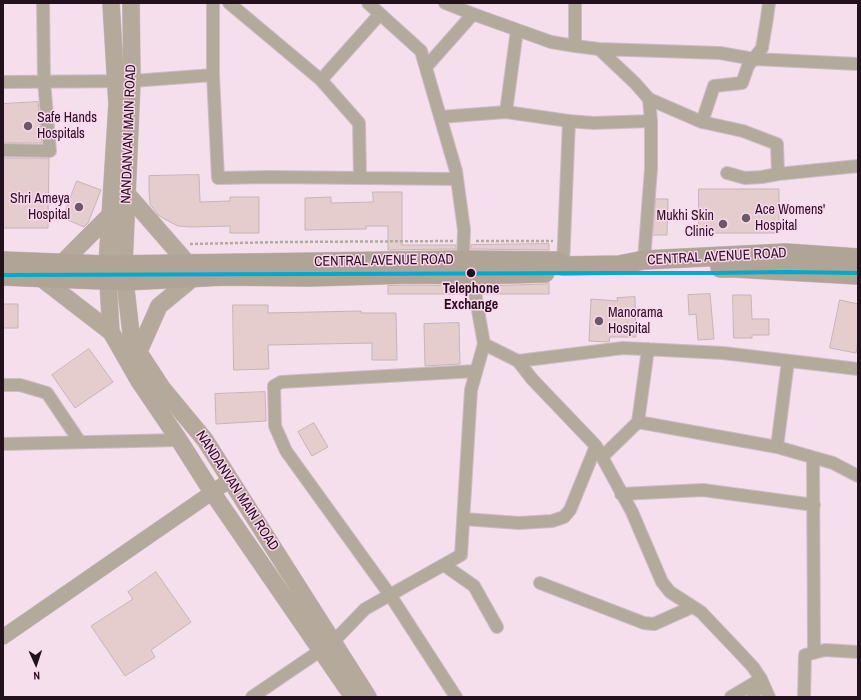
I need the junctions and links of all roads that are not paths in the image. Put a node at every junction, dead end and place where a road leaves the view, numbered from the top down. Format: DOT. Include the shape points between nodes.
graph roads {
  1 [pos="43,3"];
  2 [pos="112,3"];
  3 [pos="131,3"];
  4 [pos="212,3"];
  5 [pos="229,3"];
  6 [pos="368,3"];
  7 [pos="445,3"];
  8 [pos="575,3"];
  9 [pos="768,3"];
  10 [pos="380,14"];
  11 [pos="473,14"];
  12 [pos="517,30"];
  13 [pos="575,46"];
  14 [pos="599,49"];
  15 [pos="754,59"];
  16 [pos="858,64"];
  17 [pos="426,67"];
  18 [pos="214,75"];
  19 [pos="321,80"];
  20 [pos="44,81"];
  21 [pos="115,81"];
  22 [pos="132,81"];
  23 [pos="3,82"];
  24 [pos="649,99"];
  25 [pos="506,112"];
  26 [pos="440,117"];
  27 [pos="569,121"];
  28 [pos="651,121"];
  29 [pos="702,122"];
  30 [pos="3,150"];
  31 [pos="858,166"];
  32 [pos="727,173"];
  33 [pos="778,174"];
  34 [pos="360,178"];
  35 [pos="457,179"];
  36 [pos="128,195"];
  37 [pos="110,215"];
  38 [pos="858,258"];
  39 [pos="644,260"];
  40 [pos="3,261"];
  41 [pos="62,263"];
  42 [pos="561,264"];
  43 [pos="468,268"];
  44 [pos="191,271"];
  45 [pos="116,273"];
  46 [pos="858,275"];
  47 [pos="3,276"];
  48 [pos="41,278"];
  49 [pos="111,332"];
  50 [pos="484,344"];
  51 [pos="648,349"];
  52 [pos="139,352"];
  53 [pos="518,361"];
  54 [pos="788,361"];
  55 [pos="858,369"];
  56 [pos="476,371"];
  57 [pos="3,385"];
  58 [pos="638,422"];
  59 [pos="179,440"];
  60 [pos="80,442"];
  61 [pos="3,444"];
  62 [pos="596,446"];
  63 [pos="777,447"];
  64 [pos="602,457"];
  65 [pos="813,458"];
  66 [pos="858,476"];
  67 [pos="230,480"];
  68 [pos="212,492"];
  69 [pos="621,494"];
  70 [pos="814,505"];
  71 [pos="464,518"];
  72 [pos="444,564"];
  73 [pos="540,582"];
  74 [pos="390,595"];
  75 [pos="692,606"];
  76 [pos="497,627"];
  77 [pos="3,637"];
  78 [pos="327,646"];
  79 [pos="814,652"];
  80 [pos="858,652"];
  81 [pos="761,679"];
  82 [pos="270,692"];
  83 [pos="252,697"];
  84 [pos="353,697"];
  85 [pos="368,697"];
  86 [pos="456,697"];
  87 [pos="731,697"];
  88 [pos="753,697"];
  89 [pos="769,697"];
  90 [pos="804,697"];
  1 -- 20 [label="street"];
  2 -- 21 [label="main road"];
  3 -- 22 [label="main road, NANDANVAN MAIN ROAD"];
  4 -- 18 [label="street"];
  5 -- 19 [label="street"];
  6 -- 10 [label="street"];
  7 -- 11 [label="street"];
  8 -- 13 [label="street"];
  9 -- 15 [label="street" via="762,48"];
  10 -- 17 [label="street" via="421,51"];
  10 -- 19 [label="street"];
  11 -- 12 [label="street"];
  11 -- 17 [label="street"];
  12 -- 13 [label="street" via="551,42"];
  12 -- 25 [label="street"];
  13 -- 14 [label="street"];
  14 -- 15 [label="street" via="720,53"];
  14 -- 24 [label="street"];
  15 -- 16 [label="street"];
  15 -- 29 [label="street" via="748,66 742,83 714,86"];
  17 -- 26 [label="street"];
  18 -- 22 [label="street"];
  18 -- 34 [label="street" via="218,178"];
  19 -- 34 [label="street" via="358,123"];
  20 -- 21 [label="street"];
  20 -- 23 [label="street"];
  20 -- 30 [label="street" via="50,151"];
  21 -- 22 [label="street"];
  21 -- 37 [label="main road" via="117,104"];
  22 -- 36 [label="main road, NANDANVAN MAIN ROAD"];
  24 -- 28 [label="street"];
  24 -- 29 [label="street"];
  25 -- 26 [label="street"];
  25 -- 27 [label="street"];
  26 -- 35 [label="street"];
  27 -- 28 [label="street"];
  27 -- 42 [label="street"];
  28 -- 39 [label="street" via="651,169"];
  29 -- 33 [label="street" via="743,131 777,144"];
  31 -- 33 [label="street"];
  32 -- 33 [label="street" via="745,178"];
  34 -- 35 [label="street"];
  35 -- 43 [label="street"];
  36 -- 44 [label="main road"];
  36 -- 45 [label="main road, NANDANVAN MAIN ROAD"];
  37 -- 41 [label="main road"];
  37 -- 45 [label="main road"];
  38 -- 39 [label="main road, CENTRAL AVENUE ROAD" via="786,253"];
  39 -- 42 [label="main road, CENTRAL AVENUE ROAD" via="619,265"];
  40 -- 41 [label="main road"];
  41 -- 45 [label="main road"];
  42 -- 43 [label="main road, CENTRAL AVENUE ROAD"];
  43 -- 44 [label="main road" via="412,274 308,277 224,276"];
  43 -- 46 [label="main road" via="735,268"];
  43 -- 50 [label="street"];
  44 -- 45 [label="main road"];
  44 -- 52 [label="main road" via="159,306"];
  45 -- 48 [label="main road"];
  45 -- 49 [label="main road"];
  45 -- 52 [label="main road, NANDANVAN MAIN ROAD" via="132,342"];
  47 -- 48 [label="main road"];
  48 -- 49 [label="main road"];
  49 -- 59 [label="main road" via="139,382"];
  50 -- 53 [label="street"];
  50 -- 56 [label="street"];
  51 -- 53 [label="street" via="623,348"];
  51 -- 54 [label="street" via="724,353"];
  51 -- 58 [label="street"];
  52 -- 67 [label="main road, NANDANVAN MAIN ROAD" via="162,388 205,440"];
  53 -- 62 [label="street"];
  54 -- 55 [label="street"];
  54 -- 63 [label="street"];
  56 -- 71 [label="street" via="471,390"];
  56 -- 74 [label="street" via="281,382 274,386 275,426 286,451"];
  57 -- 60 [label="street" via="20,385 46,393"];
  58 -- 63 [label="street"];
  58 -- 64 [label="street"];
  59 -- 60 [label="street"];
  59 -- 68 [label="main road"];
  60 -- 61 [label="street"];
  62 -- 64 [label="street"];
  62 -- 71 [label="street" via="570,510 564,518 519,523"];
  63 -- 65 [label="street"];
  64 -- 69 [label="street"];
  65 -- 66 [label="street" via="833,463"];
  65 -- 70 [label="street"];
  67 -- 68 [label="street"];
  67 -- 78 [label="main road, NANDANVAN MAIN ROAD"];
  68 -- 77 [label="street"];
  68 -- 78 [label="main road" via="278,587"];
  69 -- 70 [label="street" via="703,490"];
  69 -- 75 [label="street" via="632,512 662,582 670,592"];
  70 -- 79 [label="street"];
  71 -- 72 [label="street" via="462,555"];
  72 -- 74 [label="street"];
  72 -- 76 [label="street" via="474,586"];
  73 -- 75 [label="street" via="644,623 654,624"];
  74 -- 78 [label="street" via="365,609"];
  74 -- 86 [label="street"];
  75 -- 81 [label="street" via="715,626"];
  78 -- 82 [label="street"];
  78 -- 84 [label="main road"];
  78 -- 85 [label="main road, NANDANVAN MAIN ROAD"];
  79 -- 80 [label="street"];
  79 -- 90 [label="street" via="805,655"];
  81 -- 87 [label="street"];
  81 -- 88 [label="street"];
  81 -- 89 [label="street"];
  82 -- 83 [label="street"];
}
